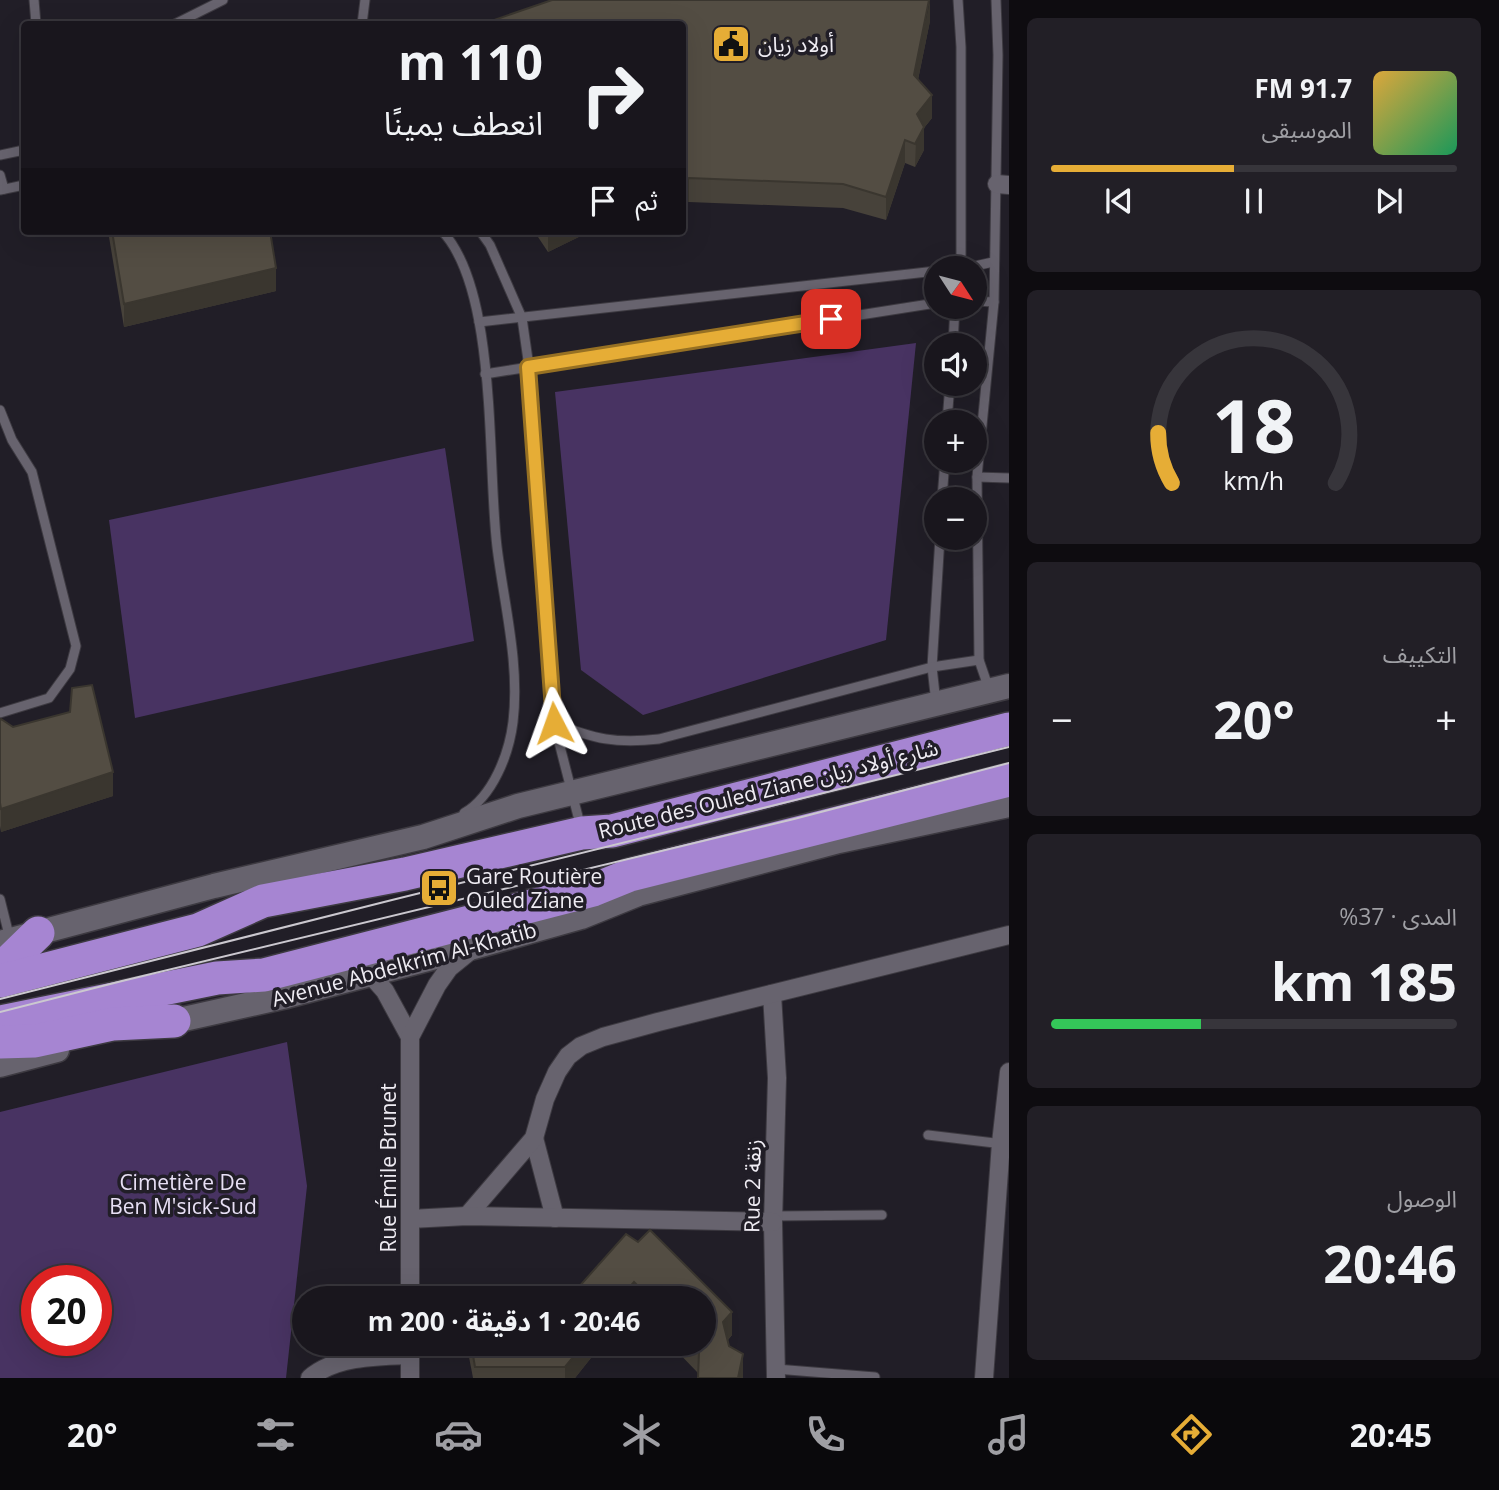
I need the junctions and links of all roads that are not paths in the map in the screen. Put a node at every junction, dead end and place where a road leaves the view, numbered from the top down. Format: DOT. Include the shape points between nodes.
graph roads {
  1 [pos="33,0"];
  2 [pos="223,0"];
  3 [pos="365,0"];
  4 [pos="958,0"];
  5 [pos="996,0"];
  6 [pos="36,21"];
  7 [pos="181,21"];
  8 [pos="362,21"];
  9 [pos="21,151"];
  10 [pos="0,155"];
  11 [pos="0,175"];
  12 [pos="1003,184"];
  13 [pos="21,186"];
  14 [pos="2,189"];
  15 [pos="446,235"];
  16 [pos="483,235"];
  17 [pos="964,256"];
  18 [pos="993,262"];
  19 [pos="987,263"];
  20 [pos="924,272"];
  21 [pos="987,302"];
  22 [pos="994,302"];
  23 [pos="924,305"];
  24 [pos="522,318"];
  25 [pos="479,322"];
  26 [pos="528,367"];
  27 [pos="485,374"];
  28 [pos="0,410"];
  29 [pos="977,477"];
  30 [pos="1009,478"];
  31 [pos="939,550"];
  32 [pos="979,660"];
  33 [pos="932,667"];
  34 [pos="999,688"];
  35 [pos="936,704"];
  36 [pos="0,713"];
  37 [pos="554,723"];
  38 [pos="1009,729"];
  39 [pos="1009,780"];
  40 [pos="571,794"];
  41 [pos="1009,804"];
  42 [pos="582,833"];
  43 [pos="423,837"];
  44 [pos="0,899"];
  45 [pos="587,904"];
  46 [pos="1009,935"];
  47 [pos="12,947"];
  48 [pos="474,947"];
  49 [pos="370,974"];
  50 [pos="0,981"];
  51 [pos="772,994"];
  52 [pos="173,1021"];
  53 [pos="0,1022"];
  54 [pos="410,1037"];
  55 [pos="0,1042"];
  56 [pos="0,1065"];
  57 [pos="1009,1072"];
  58 [pos="928,1135"];
  59 [pos="534,1138"];
  60 [pos="1005,1144"];
  61 [pos="883,1215"];
  62 [pos="467,1216"];
  63 [pos="555,1218"];
  64 [pos="410,1219"];
  65 [pos="774,1219"];
  66 [pos="410,1286"];
  67 [pos="379,1356"];
  68 [pos="410,1356"];
  69 [pos="776,1373"];
  70 [pos="875,1377"];
  71 [pos="310,1378"];
  72 [pos="410,1378"];
  73 [pos="984,1378"];
  1 -- 6 [label="lane"];
  2 -- 7 [label="lane"];
  3 -- 8 [label="lane"];
  4 -- 17 [label="lane"];
  5 -- 12 [label="lane"];
  9 -- 10 [label="lane"];
  11 -- 14 [label="lane"];
  12 -- 18 [label="lane"];
  13 -- 14 [label="lane"];
  15 -- 25 [label="lane" via="467,274"];
  16 -- 24 [label="lane"];
  18 -- 19 [label="lane"];
  18 -- 22 [label="lane"];
  20 -- 24 [label="lane"];
  21 -- 22 [label="lane"];
  22 -- 29 [label="lane"];
  23 -- 26 [label="lane"];
  24 -- 25 [label="lane"];
  24 -- 26 [label="lane"];
  25 -- 27 [label="lane"];
  26 -- 27 [label="lane"];
  26 -- 37 [label="lane"];
  27 -- 43 [label="lane" via="497,545 514,676 513,722 503,761 485,795 471,809"];
  28 -- 36 [label="lane" via="32,472 76,646 69,669 49,698"];
  29 -- 30 [label="lane"];
  29 -- 32 [label="lane"];
  31 -- 33 [label="lane"];
  32 -- 33 [label="lane"];
  32 -- 34 [label="lane"];
  33 -- 35 [label="lane"];
  33 -- 37 [label="lane" via="659,739 628,743 600,739"];
  34 -- 35 [label="street"];
  35 -- 40 [label="street"];
  37 -- 40 [label="lane"];
  38 -- 42 [label="highway, Route des Ouled Ziane شارع أولاد زيان" via="612,831"];
  39 -- 45 [label="highway" via="644,872"];
  40 -- 42 [label="lane"];
  40 -- 43 [label="street"];
  41 -- 45 [label="street, Avenue Abdelkrim Al-Khatib"];
  42 -- 50 [label="highway, Route des Ouled Ziane شارع أولاد زيان" via="263,901 198,930"];
  43 -- 47 [label="street" via="214,886"];
  44 -- 47 [label="lane"];
  45 -- 48 [label="street, Avenue Abdelkrim Al-Khatib"];
  45 -- 53 [label="highway" via="264,975 216,978"];
  46 -- 51 [label="street"];
  48 -- 49 [label="street, Avenue Abdelkrim Al-Khatib"];
  48 -- 54 [label="street, Rue Émile Brunet" via="449,968"];
  49 -- 52 [label="street, Avenue Abdelkrim Al-Khatib"];
  49 -- 54 [label="street, Rue Émile Brunet" via="385,990"];
  51 -- 59 [label="street" via="581,1046 557,1072"];
  51 -- 65 [label="street, Rue 2 زنقة" via="777,1078"];
  52 -- 55 [label="highway" via="113,1024 35,1041"];
  52 -- 56 [label="street, Avenue Abdelkrim Al-Khatib"];
  54 -- 64 [label="street, Rue Émile Brunet"];
  57 -- 60 [label="street"];
  58 -- 60 [label="lane"];
  59 -- 62 [label="street"];
  59 -- 63 [label="street"];
  60 -- 73 [label="street"];
  61 -- 65 [label="lane"];
  62 -- 63 [label="street"];
  62 -- 64 [label="street"];
  63 -- 65 [label="street"];
  64 -- 66 [label="street, Rue Émile Brunet"];
  65 -- 69 [label="street, Rue 2 زنقة"];
  67 -- 71 [label="street" via="340,1363"];
  68 -- 72 [label="street"];
  69 -- 70 [label="lane"];
}
